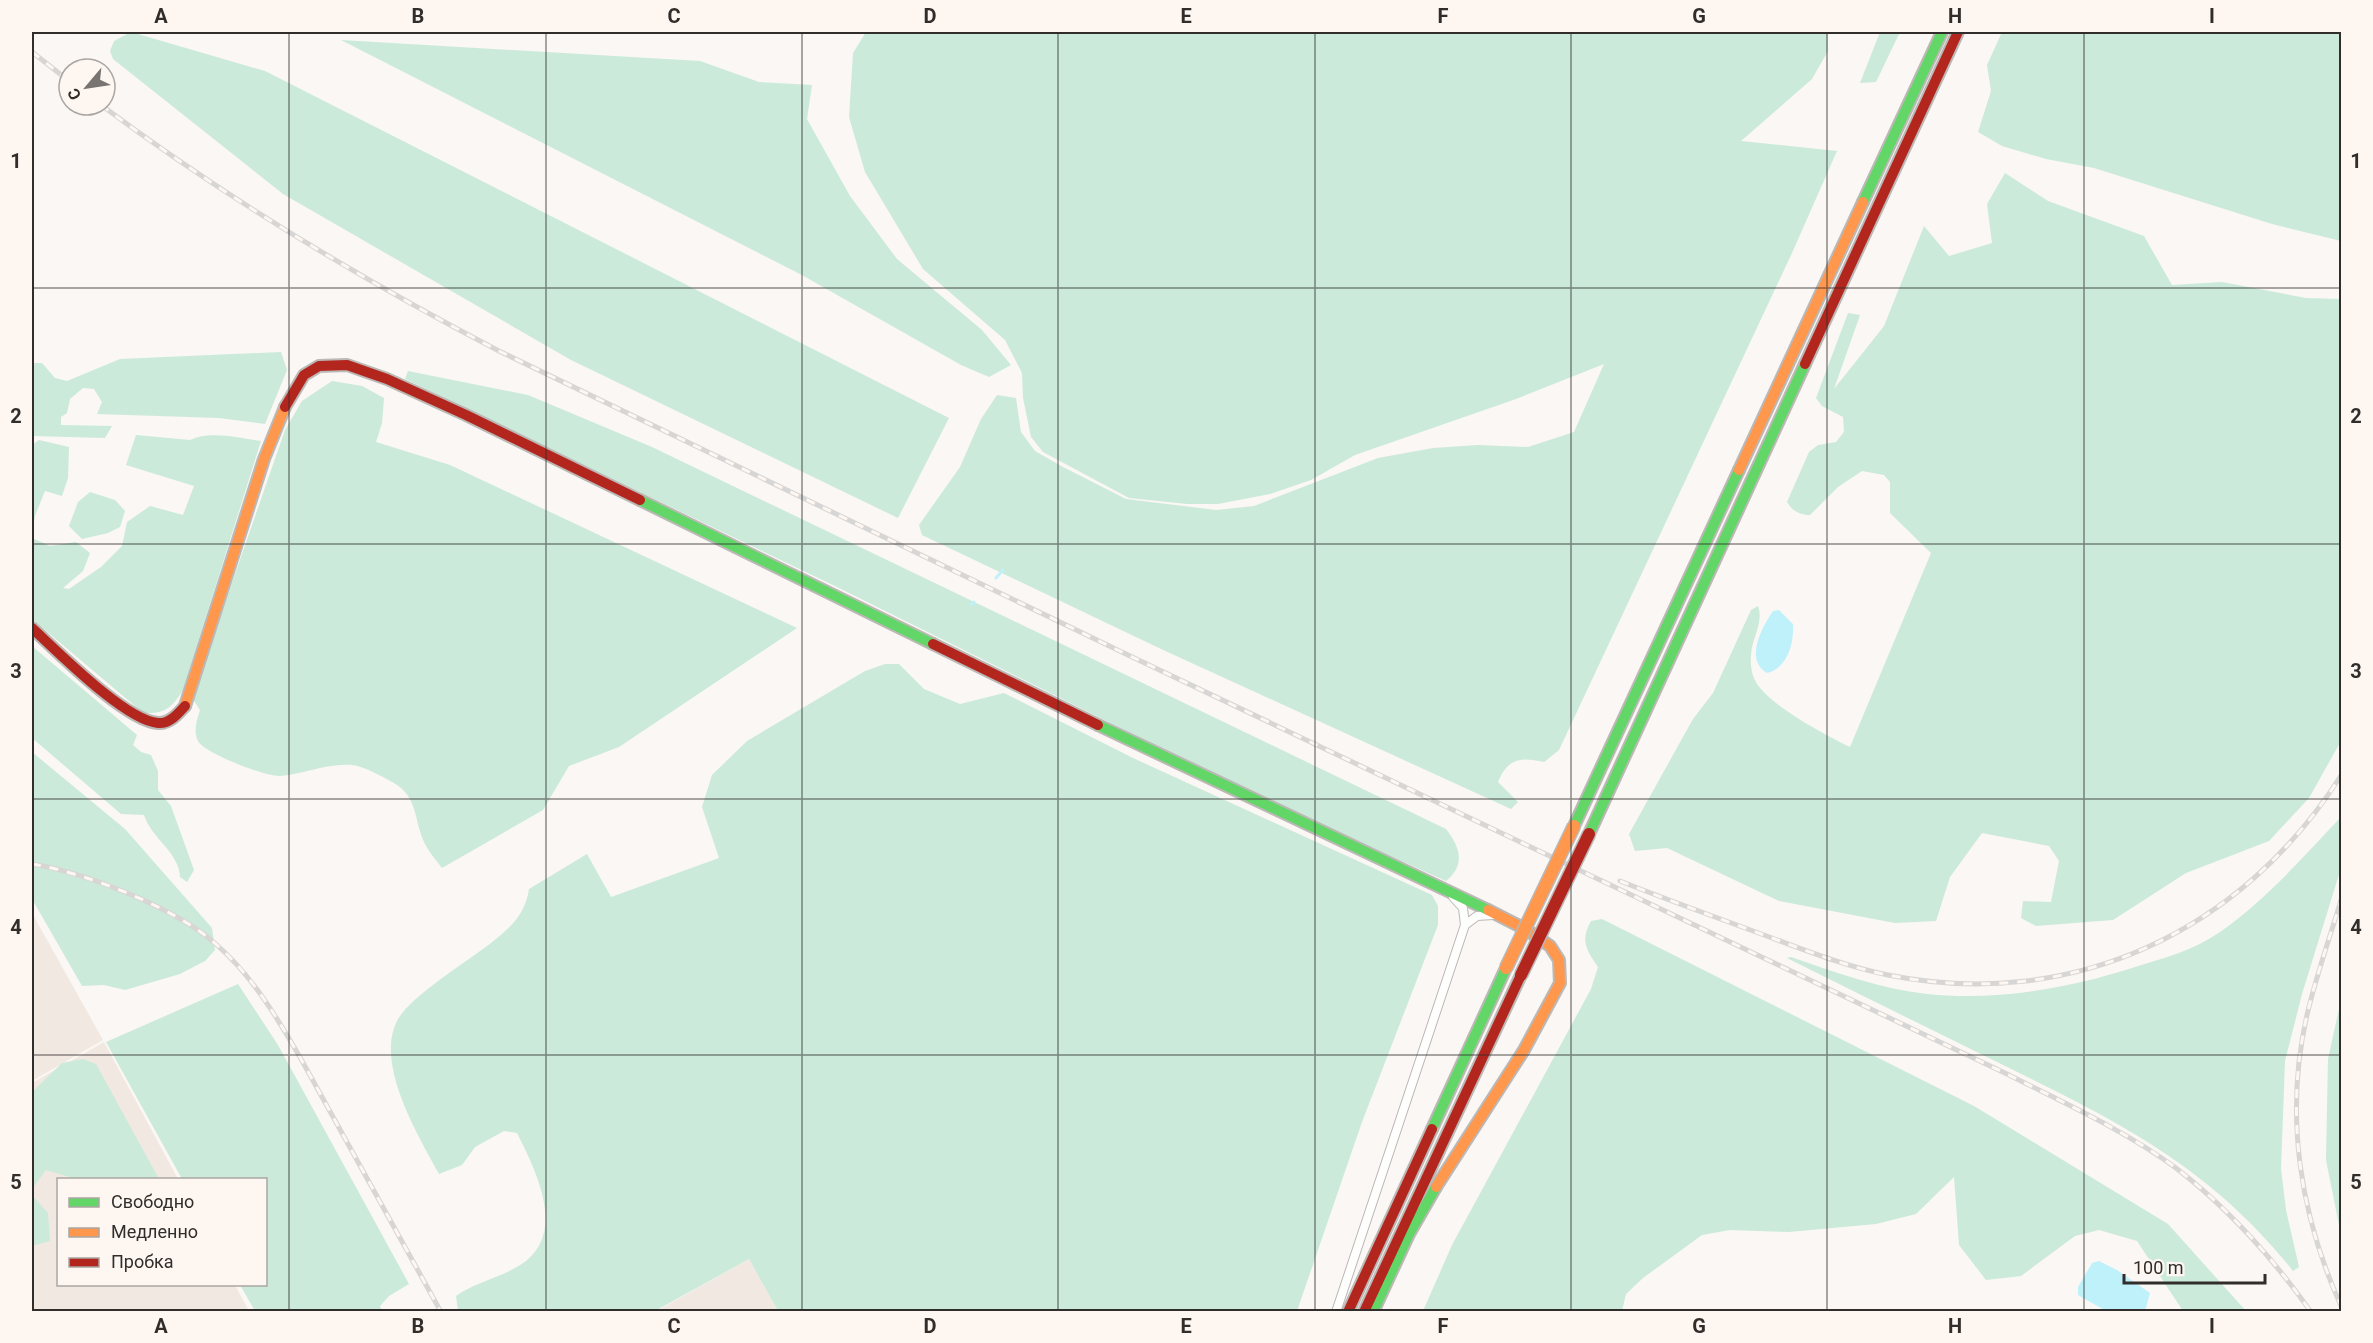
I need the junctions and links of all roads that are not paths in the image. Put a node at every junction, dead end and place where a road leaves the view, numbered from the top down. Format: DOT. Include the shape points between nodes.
graph roads {
  1 [pos="1942,32"];
  2 [pos="1958,32"];
  3 [pos="32,628"];
  4 [pos="1419,877"];
  5 [pos="1511,921"];
  6 [pos="1465,925"];
  7 [pos="1336,1311"];
  8 [pos="1348,1311"];
  9 [pos="1364,1311"];
  10 [pos="1373,1311"];
  1 -- 8 [label="main road, bridge"];
  2 -- 9 [label="main road, bridge" via="1589,834"];
  3 -- 4 [label="main road" via="130,712 157,723 174,718 185,706 261,468 293,389 304,375 319,366 347,364 505,433 1142,746"];
  4 -- 5 [label="main road"];
  4 -- 6 [label="street" via="1459,902"];
  5 -- 6 [label="street" via="1483,915"];
  5 -- 10 [label="main road" via="1556,953 1562,972 1560,983 1422,1210"];
  6 -- 7 [label="street"];
}
